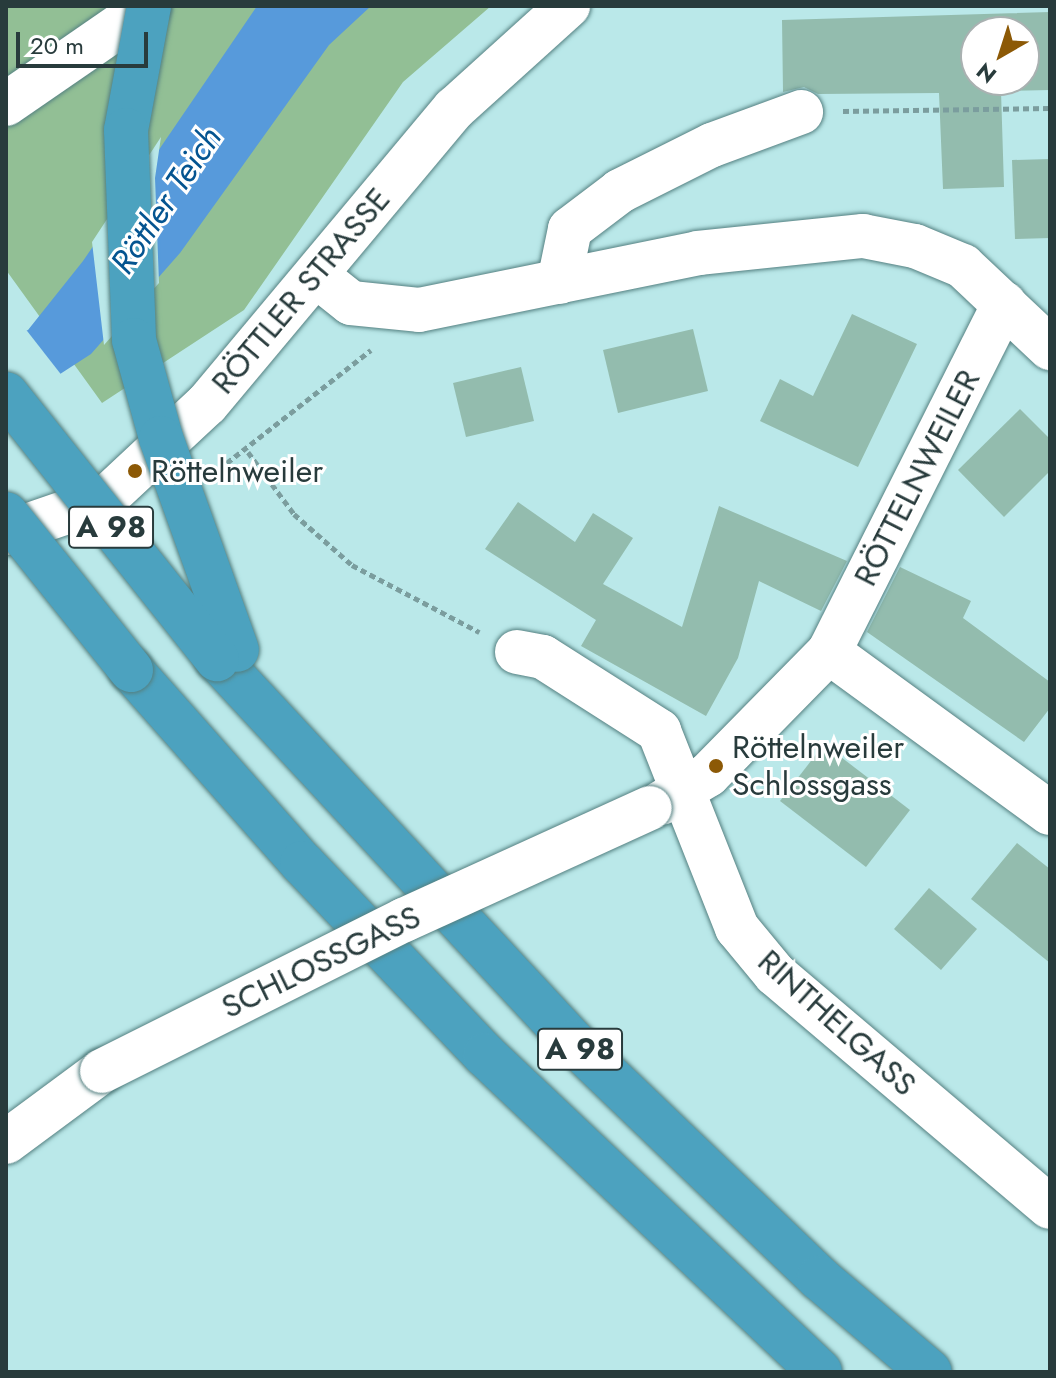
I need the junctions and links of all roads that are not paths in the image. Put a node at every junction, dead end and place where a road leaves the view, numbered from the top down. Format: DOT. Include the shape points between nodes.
graph roads {
  1 [pos="149,6"];
  2 [pos="568,6"];
  3 [pos="6,104"];
  4 [pos="801,112"];
  5 [pos="317,276"];
  6 [pos="559,282"];
  7 [pos="1004,304"];
  8 [pos="1050,348"];
  9 [pos="6,394"];
  10 [pos="6,514"];
  11 [pos="6,533"];
  12 [pos="517,652"];
  13 [pos="829,652"];
  14 [pos="227,655"];
  15 [pos="667,801"];
  16 [pos="1050,813"];
  17 [pos="6,1142"];
  18 [pos="1050,1207"];
  19 [pos="820,1372"];
  20 [pos="930,1372"];
  1 -- 3 [label="street"];
  1 -- 14 [label="highway, bridge" via="126,130 134,340"];
  2 -- 5 [label="street, RÖTTLER STRASSE" via="454,109"];
  4 -- 6 [label="street" via="712,145 620,191 570,229"];
  5 -- 6 [label="street" via="351,303 419,310"];
  5 -- 11 [label="street, RÖTTLER STRASSE" via="207,404 105,499"];
  6 -- 7 [label="street" via="698,253 863,236 915,246 963,266"];
  7 -- 8 [label="street"];
  7 -- 13 [label="street, RÖTTELNWEILER"];
  9 -- 14 [label="highway, A 98, bridge"];
  10 -- 19 [label="highway, A 98, bridge" via="131,670 302,863 485,1055"];
  12 -- 15 [label="street, RINTHELGASS" via="543,657 659,731"];
  13 -- 15 [label="street, RÖTTELNWEILER"];
  13 -- 16 [label="street"];
  14 -- 20 [label="highway, A 98" via="254,701 573,1042 819,1278"];
  15 -- 17 [label="street, SCHLOSSGASS, bridge" via="404,920 102,1071"];
  15 -- 18 [label="street, RINTHELGASS" via="737,928 775,974"];
}
